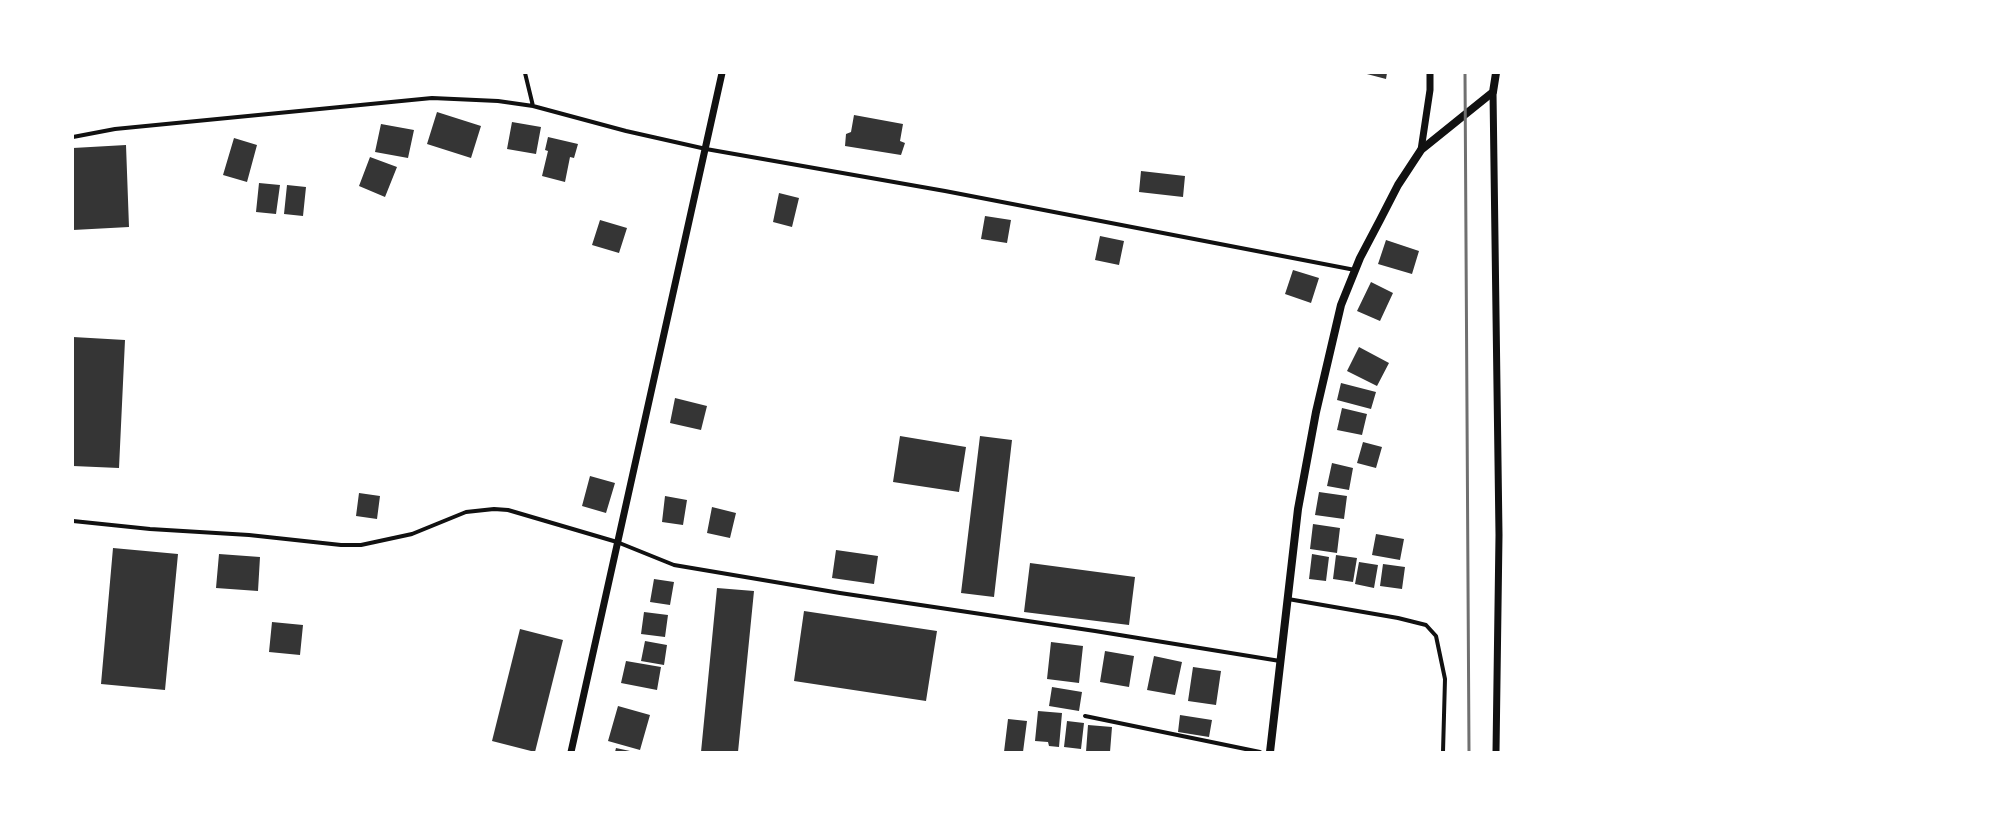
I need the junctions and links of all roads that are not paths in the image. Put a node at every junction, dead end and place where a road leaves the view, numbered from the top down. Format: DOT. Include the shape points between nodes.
graph roads {
  1 [pos="525,73"];
  2 [pos="722,73"];
  3 [pos="1430,73"];
  4 [pos="1496,73"];
  5 [pos="1493,92"];
  6 [pos="533,106"];
  7 [pos="73,137"];
  8 [pos="706,149"];
  9 [pos="1421,150"];
  10 [pos="1356,270"];
  11 [pos="73,521"];
  12 [pos="617,542"];
  13 [pos="1288,599"];
  14 [pos="1280,661"];
  15 [pos="1086,716"];
  16 [pos="571,752"];
  17 [pos="1260,752"];
  18 [pos="1270,752"];
  19 [pos="1443,752"];
  20 [pos="1496,752"];
  1 -- 6 [label="street"];
  2 -- 8 [label="street"];
  3 -- 9 [label="street"];
  4 -- 5 [label="main road"];
  5 -- 9 [label="main road"];
  5 -- 20 [label="street" via="1499,535"];
  6 -- 7 [label="street" via="498,101 432,98 115,129"];
  6 -- 8 [label="street"];
  8 -- 10 [label="street" via="945,191"];
  8 -- 12 [label="street"];
  9 -- 10 [label="main road" via="1398,185"];
  10 -- 13 [label="main road" via="1341,305 1315,419 1298,509"];
  11 -- 12 [label="street" via="361,545 412,534 466,512 494,509 520,513"];
  12 -- 14 [label="street" via="674,565"];
  12 -- 16 [label="street"];
  13 -- 14 [label="main road"];
  13 -- 19 [label="street" via="1426,625 1436,636 1445,679"];
  14 -- 18 [label="main road"];
  15 -- 17 [label="street"];
}
